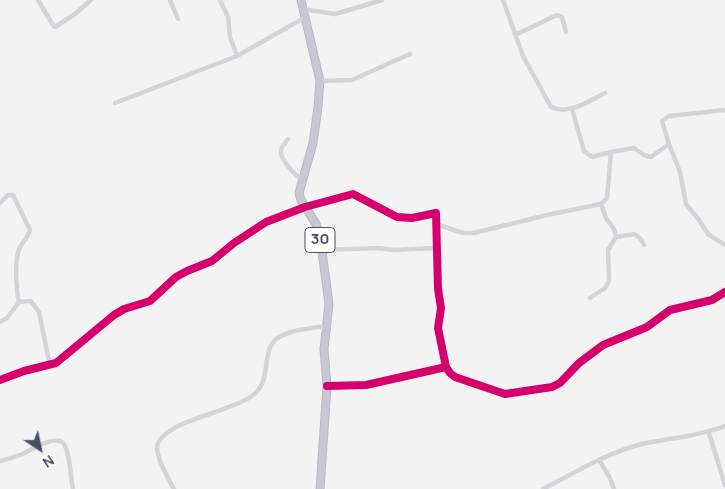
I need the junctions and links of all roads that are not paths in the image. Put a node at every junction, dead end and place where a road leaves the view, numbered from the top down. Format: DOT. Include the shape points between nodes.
graph roads {
  1 [pos="38,0"];
  2 [pos="91,0"];
  3 [pos="170,0"];
  4 [pos="220,0"];
  5 [pos="301,0"];
  6 [pos="382,0"];
  7 [pos="503,0"];
  8 [pos="303,9"];
  9 [pos="304,18"];
  10 [pos="178,19"];
  11 [pos="566,32"];
  12 [pos="514,33"];
  13 [pos="410,54"];
  14 [pos="237,56"];
  15 [pos="320,81"];
  16 [pos="605,93"];
  17 [pos="115,103"];
  18 [pos="572,109"];
  19 [pos="725,110"];
  20 [pos="288,139"];
  21 [pos="669,144"];
  22 [pos="612,152"];
  23 [pos="302,179"];
  24 [pos="0,203"];
  25 [pos="601,204"];
  26 [pos="305,207"];
  27 [pos="436,224"];
  28 [pos="616,237"];
  29 [pos="644,245"];
  30 [pos="725,245"];
  31 [pos="436,248"];
  32 [pos="322,250"];
  33 [pos="725,292"];
  34 [pos="590,298"];
  35 [pos="20,302"];
  36 [pos="0,322"];
  37 [pos="327,326"];
  38 [pos="50,366"];
  39 [pos="446,367"];
  40 [pos="0,380"];
  41 [pos="327,386"];
  42 [pos="725,426"];
  43 [pos="708,433"];
  44 [pos="600,460"];
  45 [pos="0,461"];
  46 [pos="725,485"];
  47 [pos="74,489"];
  48 [pos="174,489"];
  49 [pos="320,489"];
  50 [pos="543,489"];
  51 [pos="614,489"];
  1 -- 2 [label="street" via="56,27"];
  3 -- 10 [label="street"];
  4 -- 14 [label="street" via="228,17 230,37"];
  5 -- 8 [label="highway, 30"];
  6 -- 8 [label="street" via="335,14"];
  7 -- 12 [label="street"];
  8 -- 9 [label="highway, 30"];
  9 -- 14 [label="street"];
  9 -- 15 [label="highway, 30"];
  11 -- 12 [label="street" via="562,18 557,15"];
  12 -- 18 [label="street" via="552,108"];
  13 -- 15 [label="street" via="352,80"];
  14 -- 17 [label="street"];
  15 -- 23 [label="highway, 30" via="313,143"];
  16 -- 18 [label="street"];
  18 -- 22 [label="street" via="584,151 592,156"];
  19 -- 21 [label="street" via="666,117 662,121"];
  20 -- 23 [label="street" via="281,154 292,171"];
  21 -- 22 [label="street" via="651,157 634,148"];
  21 -- 30 [label="street" via="680,172 688,208 708,234"];
  22 -- 25 [label="street" via="607,198"];
  23 -- 26 [label="highway, 30" via="299,192"];
  24 -- 35 [label="street" via="8,195 13,195 30,230 18,257 16,286"];
  25 -- 27 [label="street" via="474,233 463,233"];
  25 -- 28 [label="street"];
  26 -- 27 [label="street" via="353,194 397,217 412,218 436,213"];
  26 -- 32 [label="highway, 30" via="316,224"];
  26 -- 38 [label="street" via="262,224 212,261 171,281 150,301 119,312"];
  27 -- 31 [label="street"];
  28 -- 29 [label="street" via="634,234"];
  28 -- 34 [label="street" via="608,250 609,282"];
  31 -- 32 [label="street"];
  31 -- 39 [label="street" via="441,308 438,328"];
  32 -- 37 [label="highway, 30" via="329,304"];
  33 -- 39 [label="street" via="712,300 670,310 647,327 603,345 552,387 505,394 455,377"];
  35 -- 36 [label="street"];
  35 -- 38 [label="street" via="31,301 38,308"];
  37 -- 41 [label="highway, 30" via="324,349"];
  37 -- 48 [label="street" via="279,338 271,344 258,392 236,405 176,426 160,441 157,452"];
  38 -- 40 [label="street"];
  39 -- 41 [label="street" via="366,385"];
  41 -- 49 [label="highway, 30"];
  42 -- 43 [label="street"];
  43 -- 44 [label="street" via="640,445"];
  43 -- 46 [label="street"];
  44 -- 50 [label="street"];
  44 -- 51 [label="street"];
  45 -- 47 [label="street" via="60,440 67,450"];
}
